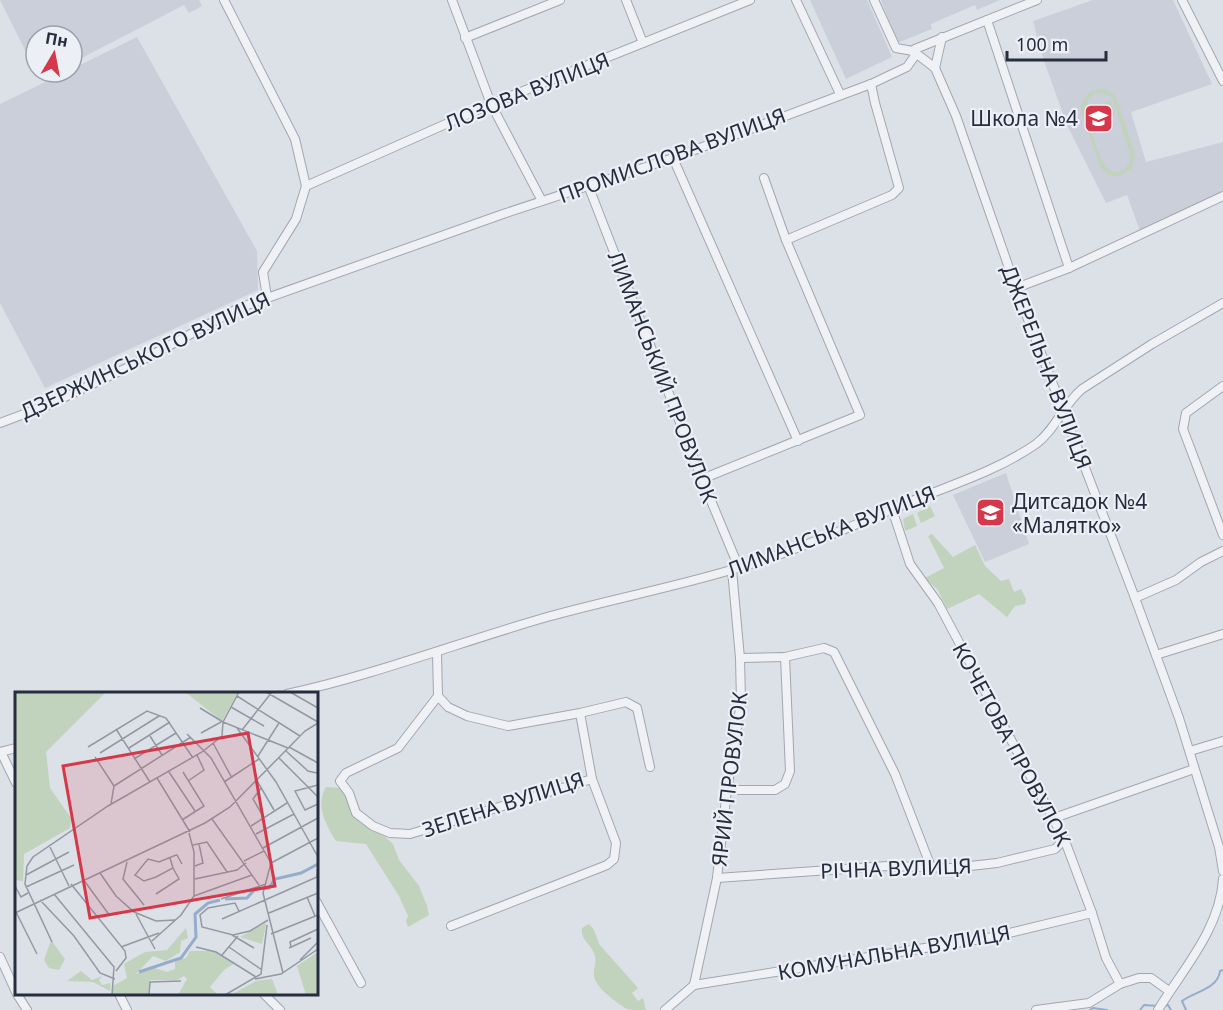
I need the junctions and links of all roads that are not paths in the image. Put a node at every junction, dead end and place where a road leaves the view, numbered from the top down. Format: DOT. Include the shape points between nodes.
graph roads {
  1 [pos="224,0"];
  2 [pos="452,0"];
  3 [pos="560,0"];
  4 [pos="626,0"];
  5 [pos="750,0"];
  6 [pos="796,0"];
  7 [pos="874,0"];
  8 [pos="1037,0"];
  9 [pos="1182,0"];
  10 [pos="987,20"];
  11 [pos="942,37"];
  12 [pos="465,38"];
  13 [pos="644,43"];
  14 [pos="913,51"];
  15 [pos="935,68"];
  16 [pos="1223,81"];
  17 [pos="871,84"];
  18 [pos="840,94"];
  19 [pos="491,104"];
  20 [pos="673,158"];
  21 [pos="764,178"];
  22 [pos="588,185"];
  23 [pos="306,186"];
  24 [pos="1223,196"];
  25 [pos="542,201"];
  26 [pos="786,240"];
  27 [pos="1069,268"];
  28 [pos="291,288"];
  29 [pos="1016,288"];
  30 [pos="267,297"];
  31 [pos="1223,304"];
  32 [pos="1223,386"];
  33 [pos="1063,413"];
  34 [pos="0,423"];
  35 [pos="798,441"];
  36 [pos="702,479"];
  37 [pos="892,509"];
  38 [pos="1223,535"];
  39 [pos="1223,552"];
  40 [pos="736,569"];
  41 [pos="1135,598"];
  42 [pos="1223,634"];
  43 [pos="437,653"];
  44 [pos="1156,655"];
  45 [pos="785,657"];
  46 [pos="740,658"];
  47 [pos="300,692"];
  48 [pos="438,696"];
  49 [pos="580,713"];
  50 [pos="1223,741"];
  51 [pos="15,748"];
  52 [pos="1190,751"];
  53 [pos="0,752"];
  54 [pos="650,767"];
  55 [pos="1194,770"];
  56 [pos="592,779"];
  57 [pos="15,781"];
  58 [pos="727,790"];
  59 [pos="1054,818"];
  60 [pos="1062,834"];
  61 [pos="1222,859"];
  62 [pos="931,867"];
  63 [pos="1223,871"];
  64 [pos="717,878"];
  65 [pos="1223,879"];
  66 [pos="318,905"];
  67 [pos="1092,913"];
  68 [pos="451,926"];
  69 [pos="0,957"];
  70 [pos="361,983"];
  71 [pos="1120,984"];
  72 [pos="694,985"];
  73 [pos="15,989"];
  74 [pos="1167,994"];
  75 [pos="18,995"];
  76 [pos="120,995"];
  77 [pos="266,995"];
  78 [pos="1159,1009"];
  79 [pos="27,1010"];
  80 [pos="127,1010"];
  81 [pos="280,1010"];
  82 [pos="665,1010"];
  83 [pos="1036,1010"];
  1 -- 23 [label="street" via="296,139"];
  2 -- 12 [label="street"];
  3 -- 12 [label="street"];
  4 -- 13 [label="street"];
  5 -- 13 [label="street, ЛОЗОВА ВУЛИЦЯ"];
  6 -- 18 [label="street"];
  7 -- 14 [label="street" via="896,48"];
  8 -- 10 [label="street, ПРОМИСЛОВА ВУЛИЦЯ"];
  9 -- 16 [label="street"];
  10 -- 11 [label="street, ПРОМИСЛОВА ВУЛИЦЯ"];
  10 -- 27 [label="street"];
  11 -- 14 [label="street, ПРОМИСЛОВА ВУЛИЦЯ"];
  11 -- 15 [label="street"];
  12 -- 19 [label="street"];
  13 -- 19 [label="street, ЛОЗОВА ВУЛИЦЯ"];
  14 -- 15 [label="street"];
  14 -- 17 [label="street, ПРОМИСЛОВА ВУЛИЦЯ" via="914,57 907,67"];
  15 -- 29 [label="street, ДЖЕРЕЛЬНА ВУЛИЦЯ" via="975,167"];
  17 -- 18 [label="street, ПРОМИСЛОВА ВУЛИЦЯ"];
  17 -- 26 [label="street" via="899,188 892,195"];
  18 -- 20 [label="street, ПРОМИСЛОВА ВУЛИЦЯ"];
  19 -- 23 [label="street, ЛОЗОВА ВУЛИЦЯ"];
  19 -- 25 [label="street"];
  20 -- 22 [label="street, ПРОМИСЛОВА ВУЛИЦЯ"];
  20 -- 35 [label="street"];
  21 -- 26 [label="street"];
  22 -- 25 [label="street, ПРОМИСЛОВА ВУЛИЦЯ"];
  22 -- 36 [label="street, ЛИМАНСЬКИЙ ПРОВУЛОК"];
  23 -- 30 [label="street" via="296,219 263,272"];
  24 -- 27 [label="street"];
  25 -- 28 [label="street, ПРОМИСЛОВА ВУЛИЦЯ"];
  26 -- 35 [label="street" via="860,415"];
  27 -- 29 [label="street"];
  28 -- 30 [label="street, ДЗЕРЖИНСЬКОГО ВУЛИЦЯ"];
  29 -- 33 [label="street, ДЖЕРЕЛЬНА ВУЛИЦЯ"];
  30 -- 34 [label="street, ДЗЕРЖИНСЬКОГО ВУЛИЦЯ" via="135,364"];
  31 -- 33 [label="street, ЛИМАНСЬКА ВУЛИЦЯ" via="1082,389"];
  32 -- 38 [label="street" via="1186,413 1183,429"];
  33 -- 37 [label="street, ЛИМАНСЬКА ВУЛИЦЯ" via="1046,435 1024,451"];
  33 -- 41 [label="street, ДЖЕРЕЛЬНА ВУЛИЦЯ"];
  35 -- 36 [label="street"];
  36 -- 40 [label="street, ЛИМАНСЬКИЙ ПРОВУЛОК"];
  37 -- 40 [label="street, ЛИМАНСЬКА ВУЛИЦЯ"];
  37 -- 59 [label="street, КОЧЕТОВА ПРОВУЛОК" via="910,564 938,603"];
  39 -- 41 [label="street" via="1176,580"];
  40 -- 43 [label="street, ЛИМАНСЬКА ВУЛИЦЯ" via="546,617"];
  40 -- 46 [label="street, ЯРИЙ ПРОВУЛОК"];
  41 -- 44 [label="street, ДЖЕРЕЛЬНА ВУЛИЦЯ"];
  42 -- 44 [label="street"];
  43 -- 47 [label="street, ЛИМАНСЬКА ВУЛИЦЯ"];
  43 -- 48 [label="street"];
  44 -- 52 [label="street, ДЖЕРЕЛЬНА ВУЛИЦЯ"];
  45 -- 46 [label="street"];
  45 -- 58 [label="street" via="790,771 785,784 775,790"];
  45 -- 62 [label="street" via="824,648 834,652 894,774"];
  46 -- 58 [label="street, ЯРИЙ ПРОВУЛОК" via="741,702"];
  48 -- 49 [label="street" via="448,707 467,716 508,726"];
  48 -- 56 [label="street, ЗЕЛЕНА ВУЛИЦЯ" via="399,748 346,772 340,781 356,813 373,826 390,833 410,834"];
  49 -- 54 [label="street" via="632,704 637,708"];
  49 -- 56 [label="street, ЗЕЛЕНА ВУЛИЦЯ"];
  50 -- 52 [label="street"];
  51 -- 53 [label="street"];
  52 -- 55 [label="street, ДЖЕРЕЛЬНА ВУЛИЦЯ"];
  53 -- 57 [label="street"];
  55 -- 59 [label="street"];
  55 -- 61 [label="street, ДЖЕРЕЛЬНА ВУЛИЦЯ"];
  56 -- 68 [label="street" via="616,843 614,859"];
  58 -- 64 [label="street, ЯРИЙ ПРОВУЛОК"];
  59 -- 60 [label="street, КОЧЕТОВА ПРОВУЛОК"];
  60 -- 62 [label="street, РІЧНА ВУЛИЦЯ" via="1055,849 997,863"];
  60 -- 67 [label="street, КОЧЕТОВА ПРОВУЛОК"];
  61 -- 63 [label="street, ДЖЕРЕЛЬНА ВУЛИЦЯ"];
  62 -- 64 [label="street, РІЧНА ВУЛИЦЯ" via="887,866"];
  64 -- 72 [label="street, ЯРИЙ ПРОВУЛОК"];
  65 -- 74 [label="street" via="1213,921"];
  66 -- 70 [label="street"];
  67 -- 71 [label="street, КОЧЕТОВА ПРОВУЛОК" via="1106,958"];
  67 -- 72 [label="street, КОМУНАЛЬНА ВУЛИЦЯ" via="993,937"];
  69 -- 73 [label="street"];
  71 -- 74 [label="street" via="1151,978"];
  71 -- 83 [label="street" via="1089,1003"];
  72 -- 82 [label="street"];
  74 -- 78 [label="street"];
  75 -- 79 [label="street"];
  76 -- 80 [label="street"];
  77 -- 81 [label="street"];
}
